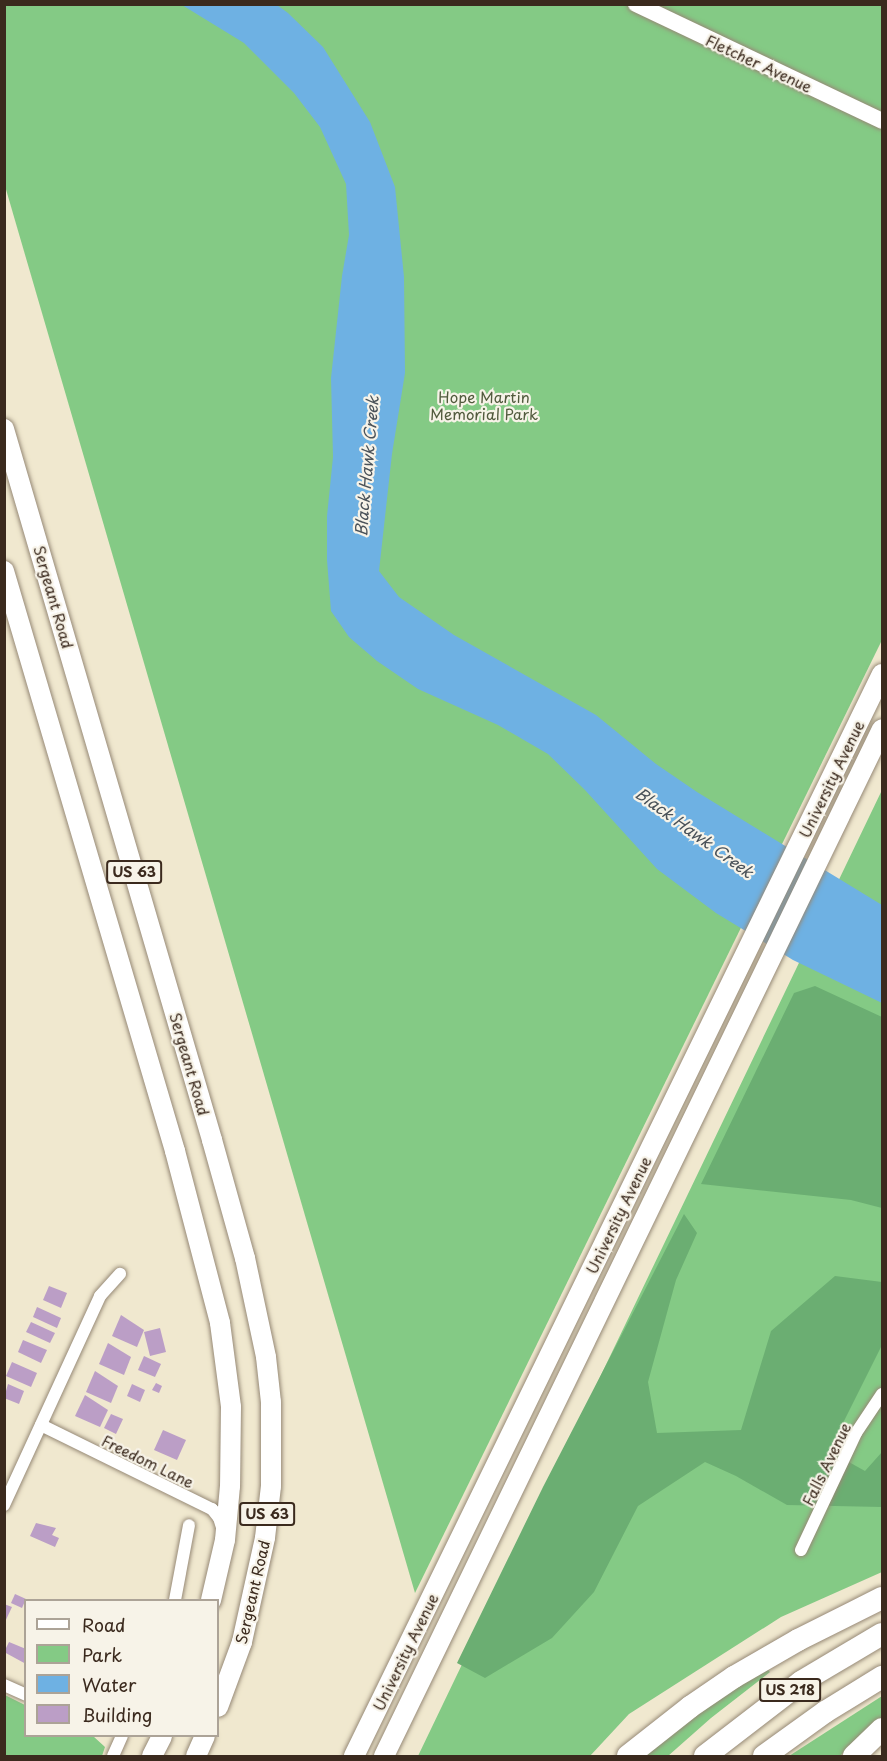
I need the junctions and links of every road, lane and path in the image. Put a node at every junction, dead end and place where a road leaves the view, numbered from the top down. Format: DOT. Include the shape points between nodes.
graph roads {
  1 [pos="636,4"];
  2 [pos="882,121"];
  3 [pos="4,429"];
  4 [pos="4,571"];
  5 [pos="882,674"];
  6 [pos="882,729"];
  7 [pos="120,1274"];
  8 [pos="882,1394"];
  9 [pos="41,1425"];
  10 [pos="4,1505"];
  11 [pos="189,1525"];
  12 [pos="225,1540"];
  13 [pos="801,1550"];
  14 [pos="882,1598"];
  15 [pos="175,1599"];
  16 [pos="212,1599"];
  17 [pos="882,1634"];
  18 [pos="882,1677"];
  19 [pos="4,1686"];
  20 [pos="24,1694"];
  21 [pos="219,1704"];
  22 [pos="882,1729"];
  23 [pos="119,1737"];
  24 [pos="162,1737"];
  25 [pos="205,1737"];
  26 [pos="113,1756"];
  27 [pos="152,1756"];
  28 [pos="196,1756"];
  29 [pos="354,1756"];
  30 [pos="384,1756"];
  31 [pos="628,1756"];
  32 [pos="705,1756"];
  33 [pos="764,1756"];
  34 [pos="854,1756"];
  1 -- 2 [label="main road, Fletcher Avenue"];
  3 -- 21 [label="main road, Sergeant Road / US 63" via="212,1140 251,1281 266,1357 271,1402 271,1486 265,1538 242,1642"];
  4 -- 12 [label="main road, US 63" via="212,1284 228,1367 231,1407"];
  5 -- 29 [label="main road, University Avenue"];
  6 -- 30 [label="main road, University Avenue"];
  7 -- 9 [label="street" via="100,1296"];
  8 -- 13 [label="street, Falls Avenue" via="856,1433"];
  9 -- 10 [label="street"];
  9 -- 12 [label="street, Freedom Lane" via="212,1509"];
  11 -- 15 [label="street"];
  12 -- 16 [label="main road, US 63"];
  14 -- 31 [label="highway" via="734,1677"];
  17 -- 32 [label="highway, US 218" via="801,1682"];
  18 -- 33 [label="highway, US 218"];
  19 -- 20 [label="street"];
  22 -- 34 [label="highway"];
  23 -- 26 [label="street"];
  24 -- 27 [label="main road"];
  25 -- 28 [label="main road"];
}
